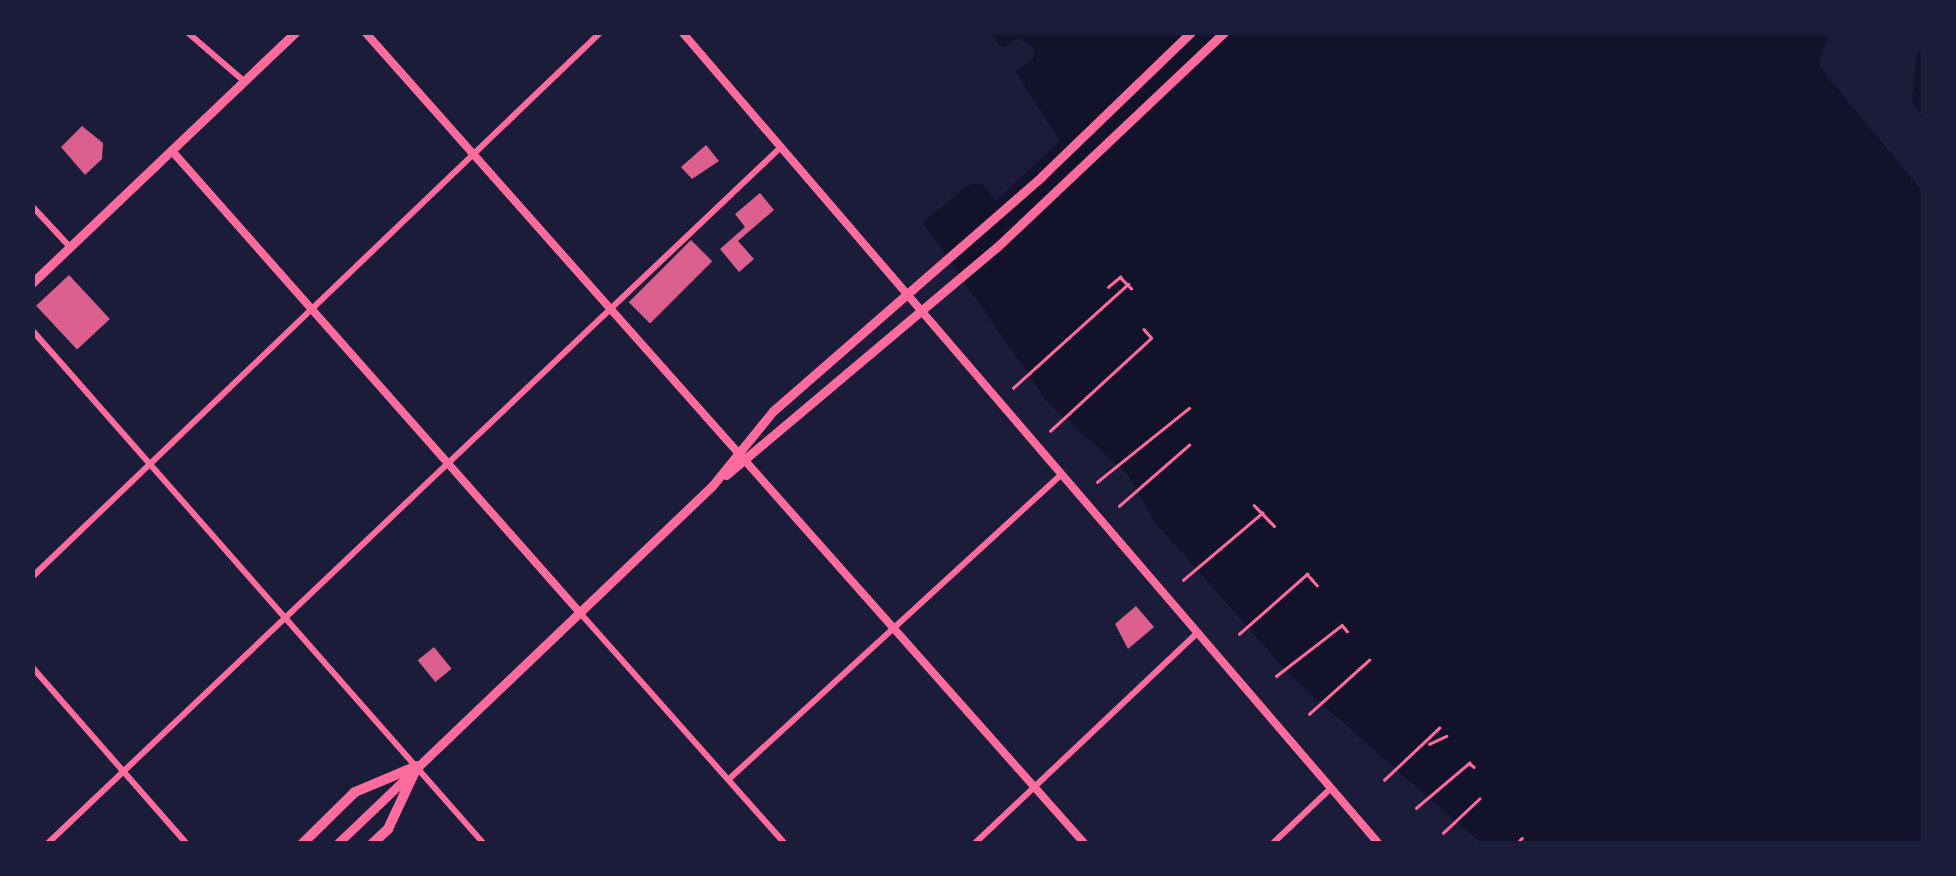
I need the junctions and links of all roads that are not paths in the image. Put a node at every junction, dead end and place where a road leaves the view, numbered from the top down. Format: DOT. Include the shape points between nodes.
graph roads {
  1 [pos="186,32"];
  2 [pos="296,32"];
  3 [pos="366,32"];
  4 [pos="601,32"];
  5 [pos="682,32"];
  6 [pos="1192,32"];
  7 [pos="1224,32"];
  8 [pos="244,82"];
  9 [pos="782,146"];
  10 [pos="172,151"];
  11 [pos="471,154"];
  12 [pos="32,206"];
  13 [pos="70,247"];
  14 [pos="32,283"];
  15 [pos="607,308"];
  16 [pos="312,310"];
  17 [pos="32,330"];
  18 [pos="445,459"];
  19 [pos="150,464"];
  20 [pos="1058,477"];
  21 [pos="712,486"];
  22 [pos="32,577"];
  23 [pos="284,614"];
  24 [pos="582,614"];
  25 [pos="891,630"];
  26 [pos="1196,634"];
  27 [pos="32,667"];
  28 [pos="417,766"];
  29 [pos="125,772"];
  30 [pos="729,779"];
  31 [pos="1036,787"];
  32 [pos="1331,788"];
  33 [pos="47,844"];
  34 [pos="187,844"];
  35 [pos="302,844"];
  36 [pos="337,844"];
  37 [pos="372,844"];
  38 [pos="484,844"];
  39 [pos="785,844"];
  40 [pos="974,844"];
  41 [pos="1084,844"];
  42 [pos="1272,844"];
  43 [pos="1379,844"];
  1 -- 8 [label="street"];
  2 -- 8 [label="main road"];
  3 -- 11 [label="street"];
  4 -- 11 [label="street"];
  5 -- 9 [label="street"];
  6 -- 21 [label="main road" via="1042,176 784,400"];
  7 -- 21 [label="main road" via="996,247"];
  8 -- 10 [label="main road"];
  9 -- 15 [label="street"];
  9 -- 20 [label="street"];
  10 -- 13 [label="main road"];
  10 -- 16 [label="street"];
  11 -- 15 [label="street"];
  11 -- 16 [label="street"];
  12 -- 13 [label="street"];
  13 -- 14 [label="main road"];
  15 -- 18 [label="street"];
  15 -- 25 [label="street"];
  16 -- 18 [label="street"];
  16 -- 19 [label="street"];
  17 -- 19 [label="street"];
  18 -- 23 [label="street"];
  18 -- 24 [label="street"];
  19 -- 22 [label="street"];
  19 -- 23 [label="street"];
  20 -- 25 [label="street"];
  20 -- 26 [label="street"];
  21 -- 24 [label="main road"];
  23 -- 28 [label="street"];
  23 -- 29 [label="street"];
  24 -- 28 [label="main road"];
  24 -- 30 [label="street"];
  25 -- 30 [label="street"];
  25 -- 31 [label="street"];
  26 -- 31 [label="street"];
  26 -- 32 [label="street"];
  27 -- 29 [label="street"];
  28 -- 35 [label="main road" via="356,792"];
  28 -- 36 [label="main road"];
  28 -- 37 [label="main road" via="388,829"];
  28 -- 38 [label="street"];
  29 -- 33 [label="street"];
  29 -- 34 [label="street"];
  30 -- 39 [label="street"];
  31 -- 40 [label="street"];
  31 -- 41 [label="street"];
  32 -- 42 [label="street"];
  32 -- 43 [label="street"];
}
